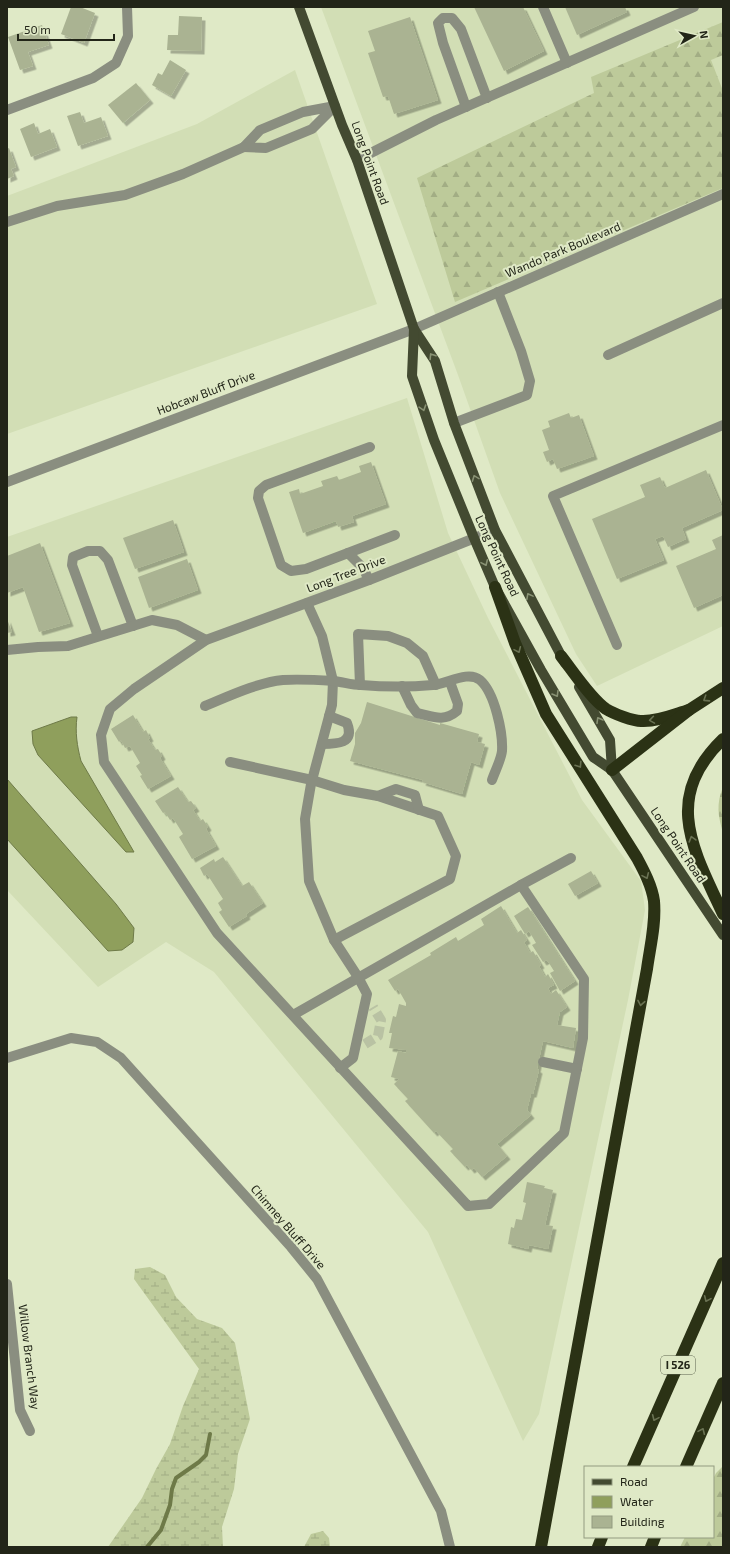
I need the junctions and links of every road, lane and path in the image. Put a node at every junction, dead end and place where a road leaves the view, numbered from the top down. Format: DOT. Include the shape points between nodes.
graph roads {
  1 [pos="127,7"];
  2 [pos="300,7"];
  3 [pos="543,7"];
  4 [pos="694,7"];
  5 [pos="567,63"];
  6 [pos="487,98"];
  7 [pos="335,106"];
  8 [pos="466,107"];
  9 [pos="7,110"];
  10 [pos="244,147"];
  11 [pos="357,160"];
  12 [pos="723,194"];
  13 [pos="7,222"];
  14 [pos="498,292"];
  15 [pos="723,304"];
  16 [pos="414,329"];
  17 [pos="608,355"];
  18 [pos="454,423"];
  19 [pos="723,426"];
  20 [pos="370,447"];
  21 [pos="7,482"];
  22 [pos="495,530"];
  23 [pos="396,535"];
  24 [pos="474,538"];
  25 [pos="348,553"];
  26 [pos="369,580"];
  27 [pos="496,587"];
  28 [pos="307,603"];
  29 [pos="133,626"];
  30 [pos="98,636"];
  31 [pos="206,640"];
  32 [pos="617,645"];
  33 [pos="7,650"];
  34 [pos="561,656"];
  35 [pos="333,681"];
  36 [pos="450,682"];
  37 [pos="360,685"];
  38 [pos="436,685"];
  39 [pos="402,686"];
  40 [pos="723,688"];
  41 [pos="205,706"];
  42 [pos="689,710"];
  43 [pos="329,716"];
  44 [pos="723,739"];
  45 [pos="322,744"];
  46 [pos="230,762"];
  47 [pos="612,770"];
  48 [pos="312,780"];
  49 [pos="492,780"];
  50 [pos="571,858"];
  51 [pos="521,885"];
  52 [pos="723,914"];
  53 [pos="723,935"];
  54 [pos="334,940"];
  55 [pos="358,977"];
  56 [pos="293,1015"];
  57 [pos="7,1058"];
  58 [pos="543,1062"];
  59 [pos="340,1068"];
  60 [pos="577,1069"];
  61 [pos="723,1263"];
  62 [pos="7,1284"];
  63 [pos="723,1383"];
  64 [pos="30,1431"];
  65 [pos="633,1466"];
  66 [pos="686,1466"];
  67 [pos="450,1547"];
  68 [pos="541,1547"];
  1 -- 9 [label="street" via="128,36 116,64 93,78"];
  2 -- 7 [label="main road, Long Point Road"];
  3 -- 5 [label="street"];
  4 -- 5 [label="street"];
  5 -- 6 [label="street"];
  6 -- 8 [label="street"];
  6 -- 8 [label="street" via="461,29 452,18 443,18 438,23 443,43"];
  7 -- 10 [label="street" via="303,112 260,130"];
  7 -- 10 [label="street" via="312,129 266,148"];
  7 -- 11 [label="main road, Long Point Road"];
  8 -- 11 [label="street"];
  10 -- 13 [label="street" via="183,174 125,195 57,206"];
  11 -- 16 [label="main road, Long Point Road"];
  12 -- 14 [label="street, Wando Park Boulevard"];
  14 -- 16 [label="street, Wando Park Boulevard"];
  14 -- 18 [label="street" via="530,381 526,395"];
  15 -- 17 [label="street"];
  18 -- 16 [label="main road, Long Point Road, one-way" via="435,361"];
  16 -- 21 [label="street, Hobcaw Bluff Drive"];
  16 -- 24 [label="main road, Long Point Road, one-way" via="412,376 434,440"];
  22 -- 18 [label="main road, Long Point Road, one-way"];
  19 -- 32 [label="street" via="553,496"];
  20 -- 25 [label="street" via="266,485 259,491 258,498 281,565 291,571 306,569"];
  22 -- 24 [label="street, Long Tree Drive"];
  34 -- 22 [label="main road, Long Point Road, one-way"];
  23 -- 25 [label="street"];
  24 -- 26 [label="street, Long Tree Drive"];
  24 -- 27 [label="main road, Long Point Road, one-way"];
  25 -- 26 [label="street" via="364,568"];
  26 -- 28 [label="street, Long Tree Drive"];
  27 -- 47 [label="main road, Long Point Road, one-way" via="541,670 593,757"];
  27 -- 68 [label="highway, one-way" via="515,643 546,714 637,858 654,900 647,970"];
  28 -- 31 [label="street, Long Tree Drive"];
  28 -- 35 [label="street" via="322,636"];
  29 -- 30 [label="street"];
  29 -- 30 [label="street" via="108,560 100,551 88,551 73,557 72,565"];
  29 -- 31 [label="street" via="152,620 177,625"];
  30 -- 33 [label="street" via="68,646"];
  31 -- 56 [label="street, Long Tree Drive" via="134,689 110,709 101,735 104,762 217,933"];
  42 -- 34 [label="highway, one-way" via="641,721 606,710"];
  47 -- 34 [label="main road, Long Point Road, one-way" via="610,740"];
  35 -- 37 [label="street"];
  35 -- 41 [label="street" via="282,680 247,689"];
  35 -- 43 [label="street"];
  36 -- 38 [label="street"];
  36 -- 39 [label="street" via="458,704 457,711 442,719 416,713"];
  36 -- 49 [label="street" via="462,677 479,679 493,702 502,735 502,752"];
  37 -- 38 [label="street" via="358,634 388,636 407,643 423,656"];
  37 -- 39 [label="street"];
  38 -- 39 [label="street"];
  40 -- 42 [label="highway, one-way"];
  42 -- 47 [label="highway"];
  43 -- 45 [label="street"];
  43 -- 45 [label="street" via="347,723 349,736 336,744"];
  52 -- 44 [label="highway, one-way" via="699,862 687,818 688,800 697,772 712,749"];
  45 -- 48 [label="street"];
  46 -- 48 [label="street"];
  47 -- 53 [label="main road, Long Point Road"];
  48 -- 54 [label="street" via="305,819 309,880"];
  48 -- 54 [label="street" via="344,790 378,796 438,816 456,856 450,879"];
  50 -- 51 [label="street"];
  51 -- 55 [label="street"];
  51 -- 60 [label="street" via="584,979 583,1038"];
  54 -- 55 [label="street"];
  55 -- 56 [label="street"];
  55 -- 59 [label="street" via="367,994 369,1006 361,1043 353,1058"];
  56 -- 59 [label="street, Long Tree Drive"];
  57 -- 67 [label="street, Chimney Bluff Drive" via="71,1038 97,1042 121,1058 316,1279 440,1511"];
  58 -- 60 [label="street"];
  59 -- 60 [label="street, Long Tree Drive" via="468,1206 489,1204 564,1133"];
  61 -- 65 [label="highway, I 526, one-way"];
  62 -- 64 [label="street, Willow Branch Way" via="20,1410"];
  66 -- 63 [label="highway, one-way"];
}
